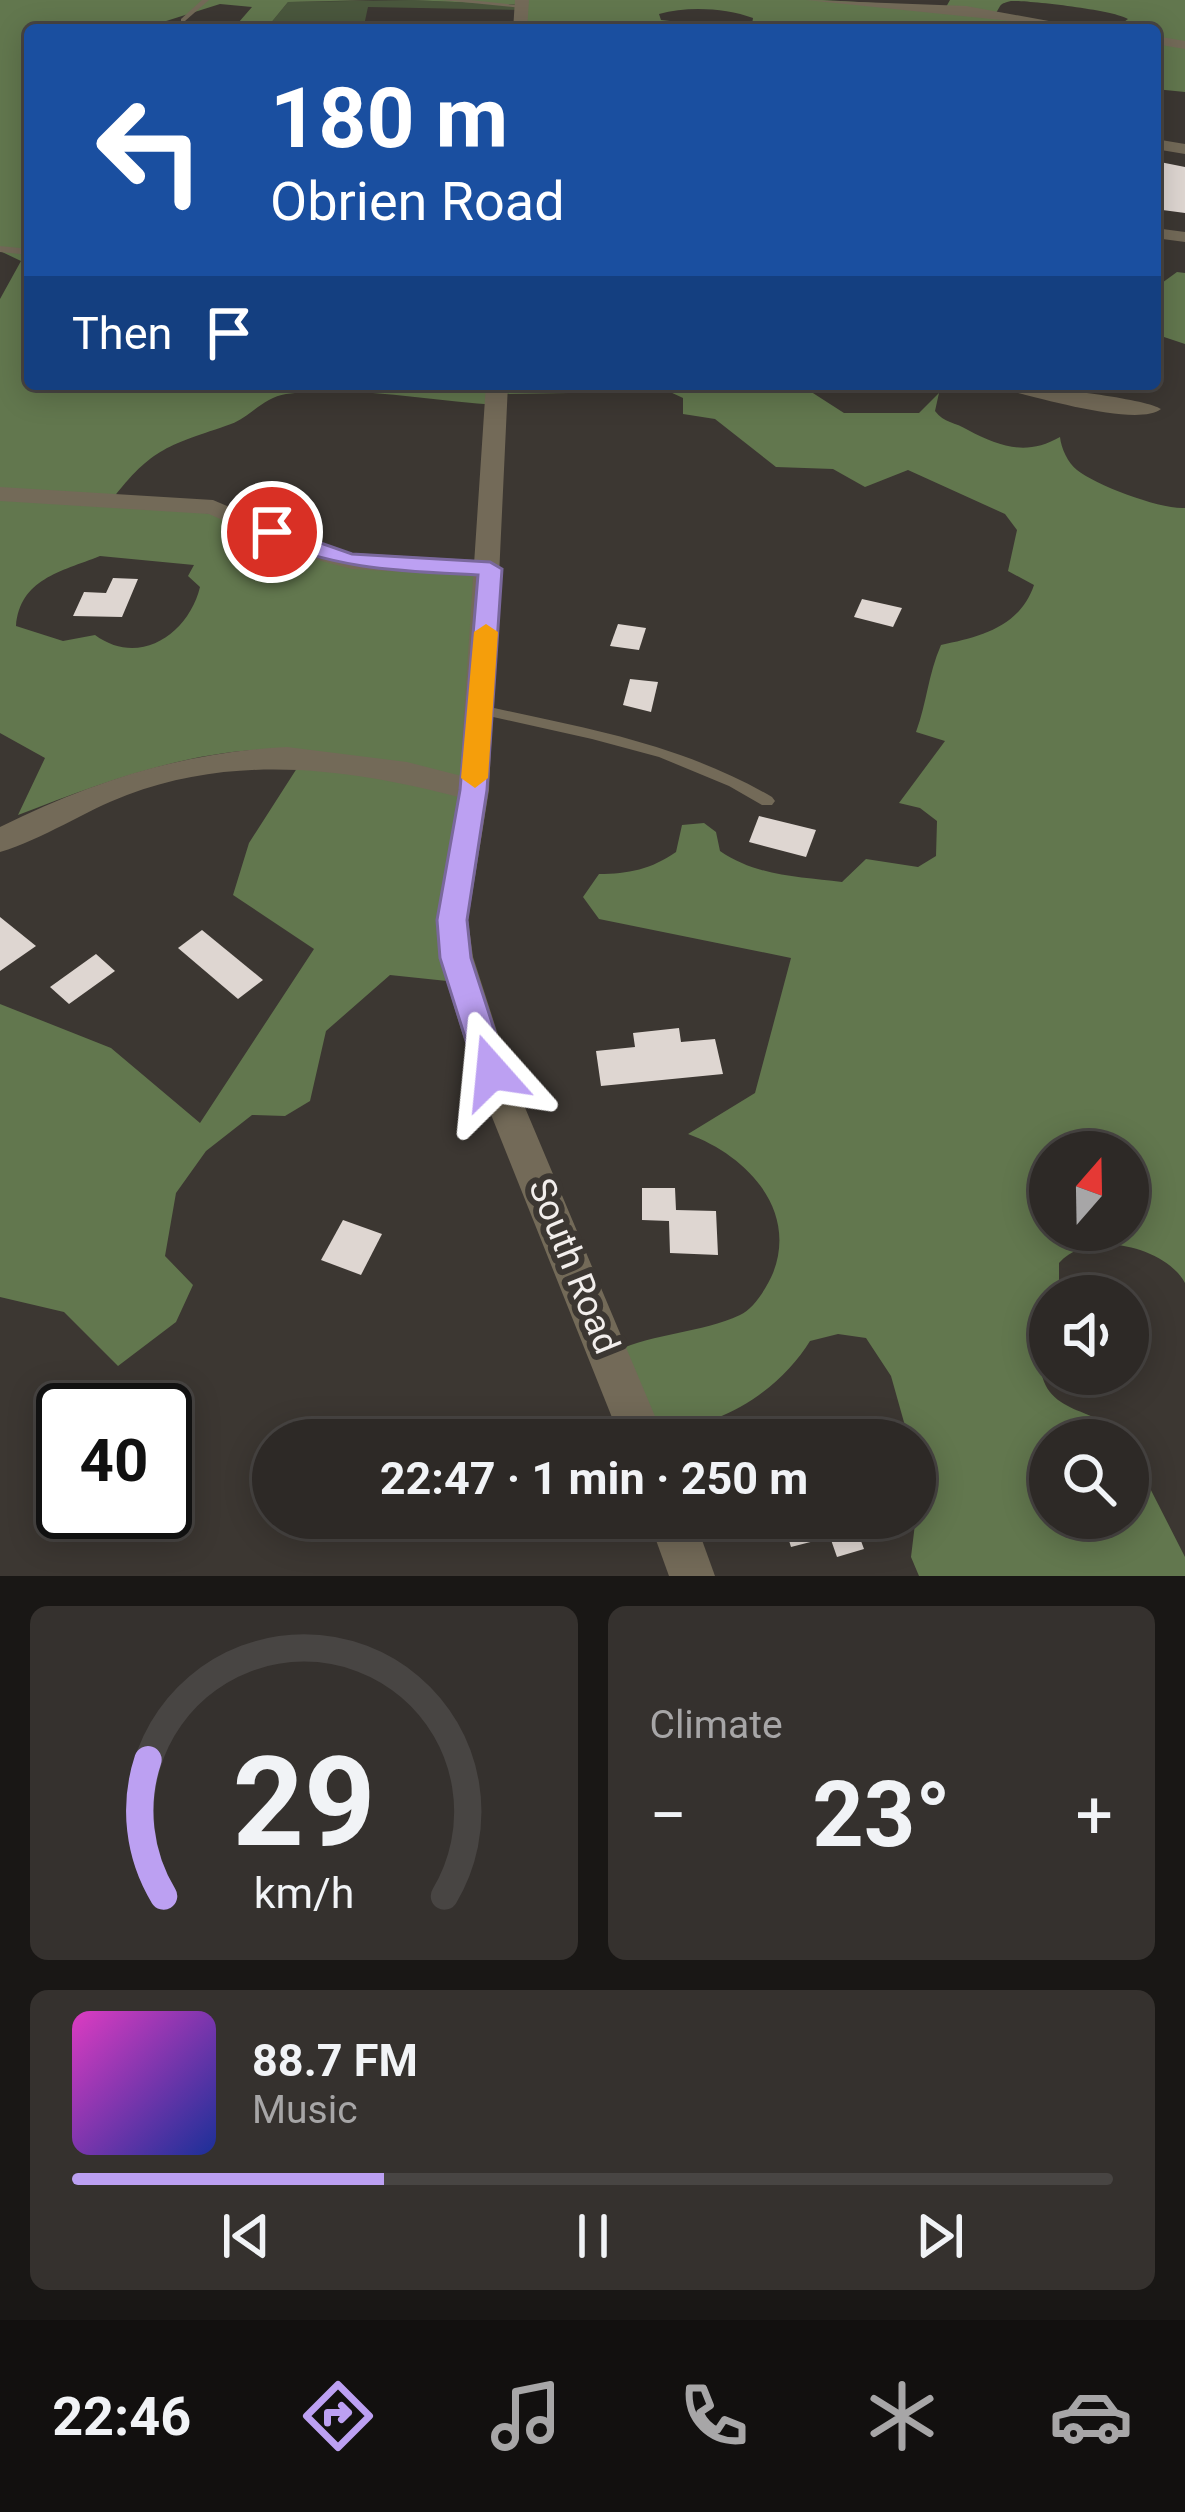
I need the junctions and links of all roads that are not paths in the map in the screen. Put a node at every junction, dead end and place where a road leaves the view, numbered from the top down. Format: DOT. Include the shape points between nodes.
graph roads {
  1 [pos="206,0"];
  2 [pos="445,0"];
  3 [pos="813,0"];
  4 [pos="522,3"];
  5 [pos="184,20"];
  6 [pos="1052,24"];
  7 [pos="497,390"];
  8 [pos="1036,390"];
  9 [pos="1150,409"];
  10 [pos="0,494"];
  11 [pos="490,569"];
  12 [pos="479,710"];
  13 [pos="474,790"];
  14 [pos="767,801"];
  15 [pos="0,841"];
  16 [pos="634,1419"];
  17 [pos="679,1539"];
  18 [pos="692,1576"];
  1 -- 5 [label="lane"];
  2 -- 4 [label="lane"];
  3 -- 6 [label="street"];
  7 -- 11 [label="street, South Road"];
  8 -- 9 [label="street"];
  10 -- 11 [label="street" via="213,507 352,561"];
  11 -- 12 [label="street, South Road"];
  12 -- 13 [label="street, South Road"];
  12 -- 14 [label="lane" via="678,755"];
  13 -- 15 [label="street" via="322,756 262,757 136,777"];
  13 -- 16 [label="street, South Road" via="452,920 456,958 492,1072"];
  17 -- 18 [label="street"];
}
